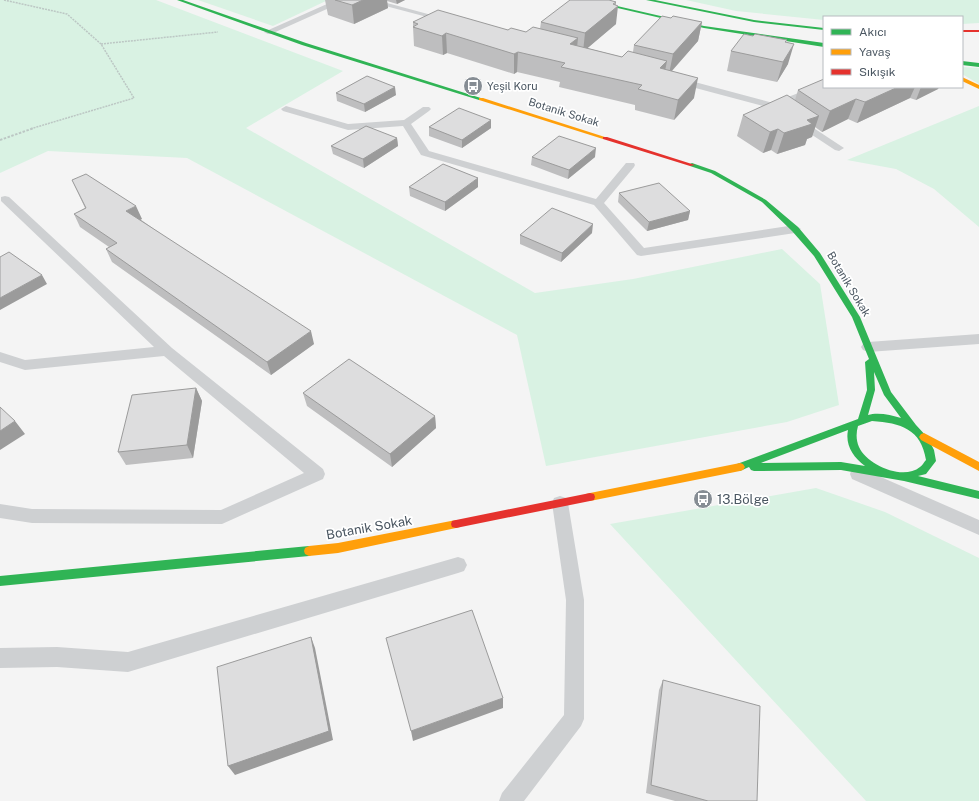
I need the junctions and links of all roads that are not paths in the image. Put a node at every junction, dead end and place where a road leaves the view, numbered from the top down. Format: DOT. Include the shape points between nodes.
graph roads {
  1 [pos="179,0"];
  2 [pos="343,0"];
  3 [pos="367,0"];
  4 [pos="585,0"];
  5 [pos="648,0"];
  6 [pos="452,22"];
  7 [pos="823,29"];
  8 [pos="979,30"];
  9 [pos="963,31"];
  10 [pos="268,32"];
  11 [pos="963,40"];
  12 [pos="979,40"];
  13 [pos="823,45"];
  14 [pos="963,54"];
  15 [pos="973,55"];
  16 [pos="963,63"];
  17 [pos="979,65"];
  18 [pos="667,78"];
  19 [pos="963,79"];
  20 [pos="823,86"];
  21 [pos="979,87"];
  22 [pos="774,106"];
  23 [pos="286,109"];
  24 [pos="426,109"];
  25 [pos="406,122"];
  26 [pos="839,148"];
  27 [pos="630,165"];
  28 [pos="5,199"];
  29 [pos="598,203"];
  30 [pos="795,229"];
  31 [pos="979,339"];
  32 [pos="868,347"];
  33 [pos="167,351"];
  34 [pos="0,357"];
  35 [pos="862,418"];
  36 [pos="854,424"];
  37 [pos="912,426"];
  38 [pos="924,437"];
  39 [pos="841,466"];
  40 [pos="739,467"];
  41 [pos="979,467"];
  42 [pos="891,475"];
  43 [pos="904,476"];
  44 [pos="979,495"];
  45 [pos="560,503"];
  46 [pos="0,512"];
  47 [pos="979,528"];
  48 [pos="458,566"];
  49 [pos="0,581"];
  50 [pos="0,658"];
  51 [pos="510,801"];
  1 -- 10 [label="main road, Botanik Sokak"];
  2 -- 10 [label="lane"];
  3 -- 6 [label="lane"];
  4 -- 13 [label="main road" via="691,25"];
  5 -- 7 [label="main road" via="754,21"];
  8 -- 9 [label="main road"];
  10 -- 30 [label="main road, Botanik Sokak" via="713,172 764,201"];
  11 -- 12 [label="main road"];
  14 -- 15 [label="main road"];
  16 -- 17 [label="main road"];
  18 -- 22 [label="lane"];
  19 -- 21 [label="main road"];
  20 -- 22 [label="lane"];
  22 -- 26 [label="lane"];
  23 -- 25 [label="lane" via="348,127"];
  24 -- 25 [label="lane"];
  25 -- 29 [label="lane" via="425,153"];
  27 -- 29 [label="lane"];
  28 -- 33 [label="lane"];
  29 -- 30 [label="lane" via="641,252"];
  30 -- 32 [label="main road, Botanik Sokak" via="837,285 856,317"];
  31 -- 32 [label="lane"];
  32 -- 35 [label="main road, Botanik Sokak" via="872,390"];
  32 -- 37 [label="main road, Botanik Sokak" via="887,393"];
  33 -- 34 [label="lane" via="24,365"];
  33 -- 46 [label="lane" via="317,474 222,517 32,516"];
  35 -- 36 [label="main road"];
  35 -- 37 [label="main road" via="887,416"];
  36 -- 40 [label="main road"];
  36 -- 42 [label="main road" via="850,437 856,452 871,466"];
  37 -- 38 [label="main road"];
  38 -- 41 [label="main road"];
  38 -- 43 [label="main road" via="933,456 931,464 925,471 916,475"];
  39 -- 40 [label="main road"];
  39 -- 42 [label="main road"];
  39 -- 47 [label="lane"];
  40 -- 45 [label="main road, Botanik Sokak"];
  42 -- 43 [label="main road"];
  43 -- 44 [label="main road"];
  45 -- 49 [label="main road, Botanik Sokak" via="338,548"];
  45 -- 51 [label="lane" via="575,600 574,719"];
  48 -- 50 [label="lane" via="128,662 57,657"];
}
